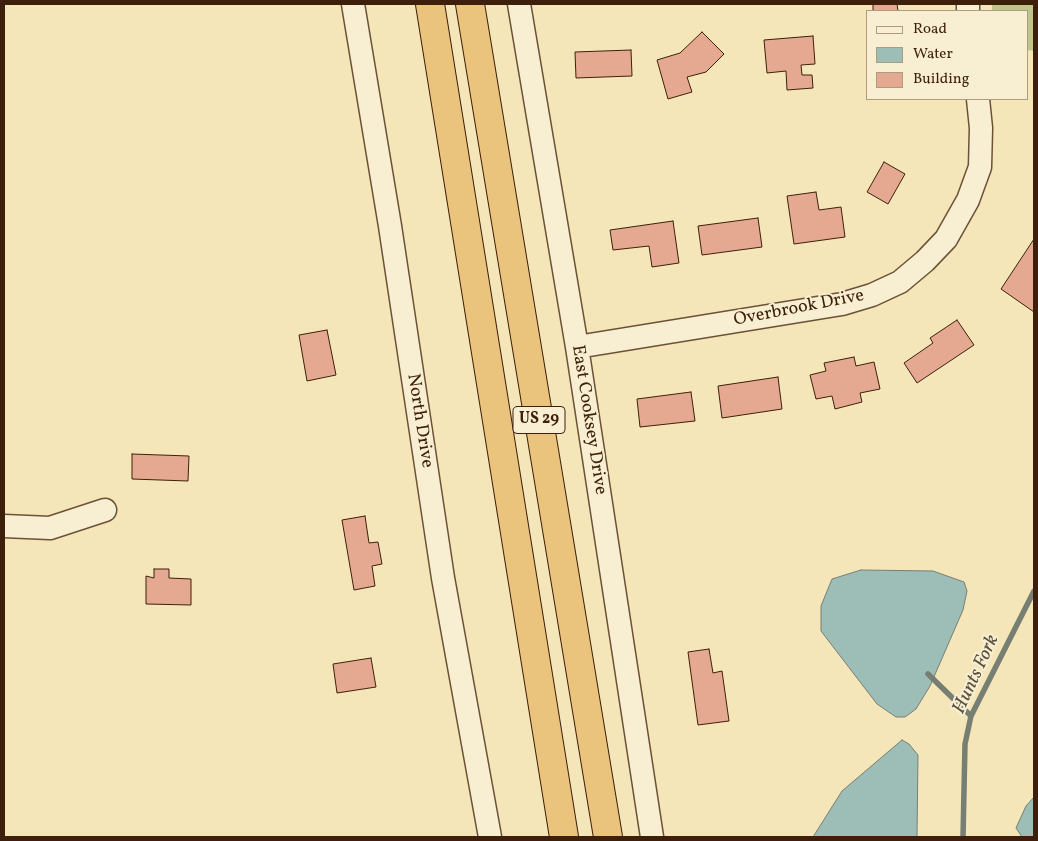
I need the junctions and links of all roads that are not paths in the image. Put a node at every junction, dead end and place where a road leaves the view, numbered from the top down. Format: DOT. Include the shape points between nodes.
graph roads {
  1 [pos="353,4"];
  2 [pos="430,4"];
  3 [pos="470,4"];
  4 [pos="519,4"];
  5 [pos="978,100"];
  6 [pos="577,347"];
  7 [pos="105,510"];
  8 [pos="4,526"];
  9 [pos="490,837"];
  10 [pos="564,837"];
  11 [pos="608,837"];
  12 [pos="652,837"];
  1 -- 9 [label="street, North Drive" via="443,578"];
  2 -- 10 [label="highway, US 29"];
  3 -- 11 [label="highway, US 29"];
  4 -- 6 [label="street, East Cooksey Drive"];
  5 -- 6 [label="street, Overbrook Drive" via="980,166 968,200 946,239 900,282 842,304"];
  6 -- 12 [label="street, East Cooksey Drive"];
  7 -- 8 [label="street" via="50,528"];
}
